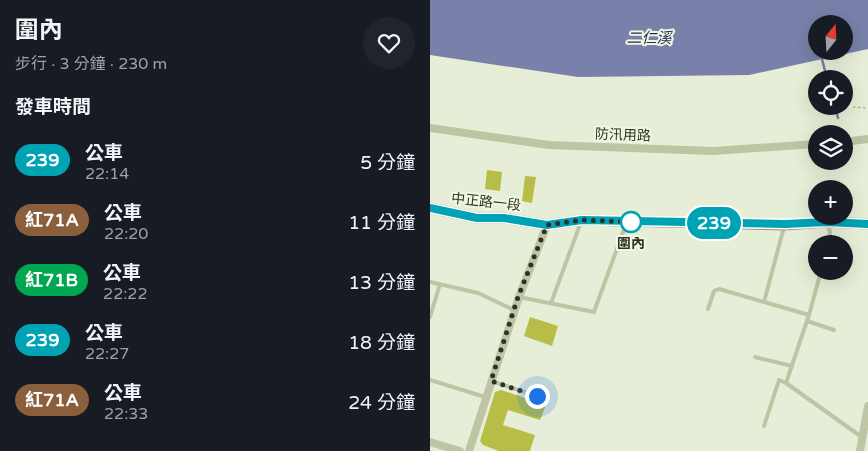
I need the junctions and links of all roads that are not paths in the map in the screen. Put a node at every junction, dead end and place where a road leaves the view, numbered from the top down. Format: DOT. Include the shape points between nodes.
graph roads {
  1 [pos="430,128"];
  2 [pos="868,139"];
  3 [pos="853,141"];
  4 [pos="808,145"];
  5 [pos="430,208"];
  6 [pos="582,220"];
  7 [pos="626,222"];
  8 [pos="808,223"];
  9 [pos="853,223"];
  10 [pos="785,224"];
  11 [pos="868,224"];
  12 [pos="547,225"];
  13 [pos="819,280"];
  14 [pos="430,282"];
  15 [pos="440,284"];
  16 [pos="518,297"];
  17 [pos="764,302"];
  18 [pos="551,303"];
  19 [pos="708,309"];
  20 [pos="514,310"];
  21 [pos="809,315"];
  22 [pos="430,317"];
  23 [pos="807,321"];
  24 [pos="834,330"];
  25 [pos="755,357"];
  26 [pos="792,366"];
  27 [pos="430,380"];
  28 [pos="491,381"];
  29 [pos="786,383"];
  30 [pos="485,396"];
  31 [pos="537,396"];
  32 [pos="868,406"];
  33 [pos="764,426"];
  34 [pos="865,435"];
  35 [pos="430,442"];
  36 [pos="460,451"];
  37 [pos="469,451"];
  38 [pos="860,451"];
  1 -- 4 [label="street, 防汛用路" via="550,145 713,151"];
  2 -- 3 [label="street"];
  5 -- 12 [label="street, 中正路一段" via="477,218 504,218"];
  6 -- 7 [label="street, 中正路一段"];
  6 -- 12 [label="street, 中正路一段"];
  6 -- 18 [label="lane"];
  7 -- 10 [label="street, 中正路一段"];
  7 -- 18 [label="lane" via="594,312"];
  8 -- 10 [label="street, 中正路一段"];
  9 -- 11 [label="street, 中正路一段"];
  10 -- 17 [label="lane"];
  12 -- 16 [label="street"];
  13 -- 21 [label="lane"];
  14 -- 15 [label="lane"];
  15 -- 20 [label="lane" via="478,293"];
  15 -- 22 [label="lane"];
  16 -- 18 [label="lane"];
  16 -- 20 [label="street"];
  17 -- 19 [label="lane" via="716,289"];
  17 -- 21 [label="lane"];
  20 -- 28 [label="street"];
  21 -- 23 [label="lane"];
  23 -- 24 [label="lane"];
  23 -- 26 [label="lane"];
  25 -- 26 [label="lane"];
  26 -- 29 [label="lane"];
  27 -- 30 [label="lane"];
  28 -- 30 [label="street"];
  28 -- 31 [label="lane"];
  29 -- 33 [label="lane" via="779,380"];
  29 -- 34 [label="lane"];
  30 -- 37 [label="street"];
  32 -- 34 [label="street"];
  34 -- 38 [label="street"];
  35 -- 36 [label="street"];
}
